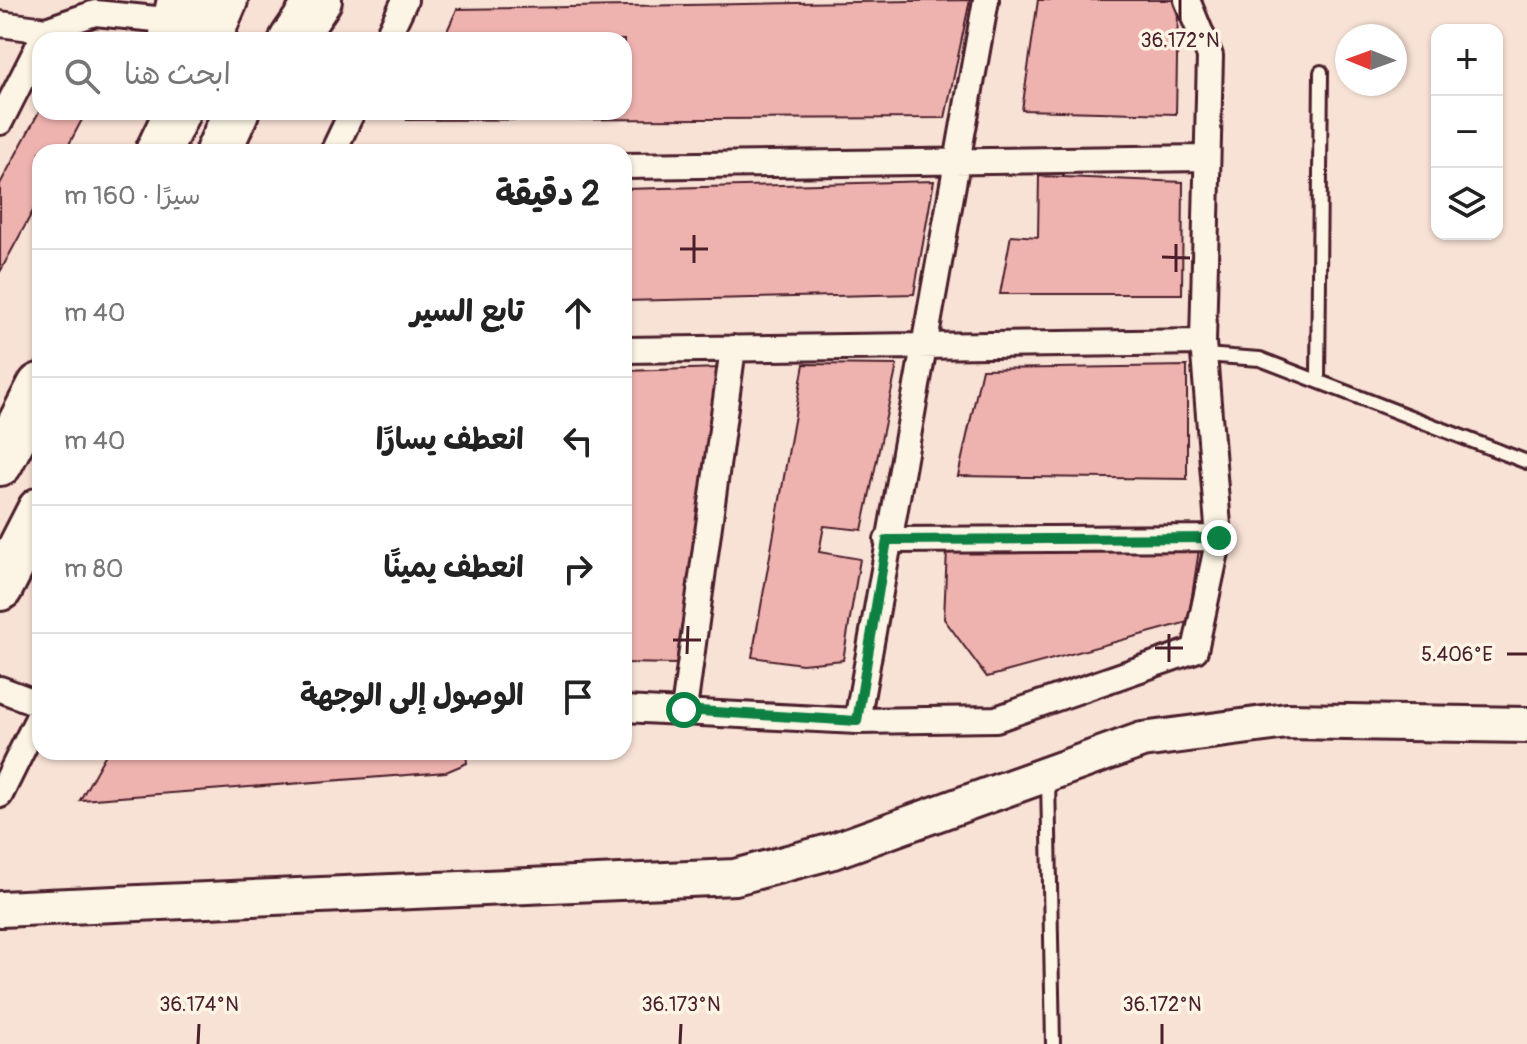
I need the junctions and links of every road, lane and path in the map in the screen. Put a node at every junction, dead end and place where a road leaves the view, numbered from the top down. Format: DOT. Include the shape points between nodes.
graph roads {
  1 [pos="225,0"];
  2 [pos="287,0"];
  3 [pos="319,0"];
  4 [pos="405,0"];
  5 [pos="986,0"];
  6 [pos="1187,0"];
  7 [pos="0,24"];
  8 [pos="184,25"];
  9 [pos="55,32"];
  10 [pos="273,32"];
  11 [pos="297,32"];
  12 [pos="390,32"];
  13 [pos="32,34"];
  14 [pos="32,59"];
  15 [pos="1321,72"];
  16 [pos="150,120"];
  17 [pos="173,120"];
  18 [pos="348,120"];
  19 [pos="0,122"];
  20 [pos="143,144"];
  21 [pos="162,144"];
  22 [pos="337,144"];
  23 [pos="1206,158"];
  24 [pos="956,164"];
  25 [pos="632,166"];
  26 [pos="922,346"];
  27 [pos="733,348"];
  28 [pos="1203,349"];
  29 [pos="632,350"];
  30 [pos="1318,379"];
  31 [pos="32,401"];
  32 [pos="1527,462"];
  33 [pos="0,463"];
  34 [pos="32,526"];
  35 [pos="1219,538"];
  36 [pos="887,540"];
  37 [pos="0,588"];
  38 [pos="0,689"];
  39 [pos="32,701"];
  40 [pos="632,709"];
  41 [pos="684,710"];
  42 [pos="857,721"];
  43 [pos="1527,725"];
  44 [pos="32,730"];
  45 [pos="1048,775"];
  46 [pos="0,795"];
  47 [pos="0,909"];
  48 [pos="1053,1044"];
  1 -- 8 [label="highway"];
  2 -- 10 [label="highway"];
  3 -- 11 [label="highway"];
  4 -- 12 [label="street"];
  5 -- 24 [label="street"];
  6 -- 23 [label="street" via="1210,56"];
  7 -- 13 [label="street"];
  8 -- 9 [label="street" via="95,13"];
  14 -- 19 [label="street"];
  15 -- 30 [label="lane"];
  16 -- 20 [label="highway"];
  17 -- 21 [label="highway"];
  18 -- 22 [label="street"];
  23 -- 24 [label="street"];
  23 -- 28 [label="street"];
  24 -- 25 [label="street"];
  24 -- 26 [label="street"];
  26 -- 27 [label="street"];
  26 -- 28 [label="street"];
  26 -- 36 [label="street"];
  27 -- 29 [label="street"];
  27 -- 41 [label="street"];
  28 -- 30 [label="lane" via="1260,359"];
  28 -- 35 [label="street"];
  30 -- 32 [label="lane"];
  31 -- 33 [label="highway"];
  34 -- 37 [label="highway"];
  35 -- 36 [label="street"];
  35 -- 42 [label="street" via="1195,650 996,719"];
  36 -- 42 [label="street"];
  38 -- 39 [label="street"];
  40 -- 41 [label="street"];
  41 -- 42 [label="street"];
  43 -- 45 [label="street" via="1287,721 1142,740"];
  44 -- 46 [label="street"];
  45 -- 47 [label="street" via="833,851 735,877"];
  45 -- 48 [label="lane"];
}
